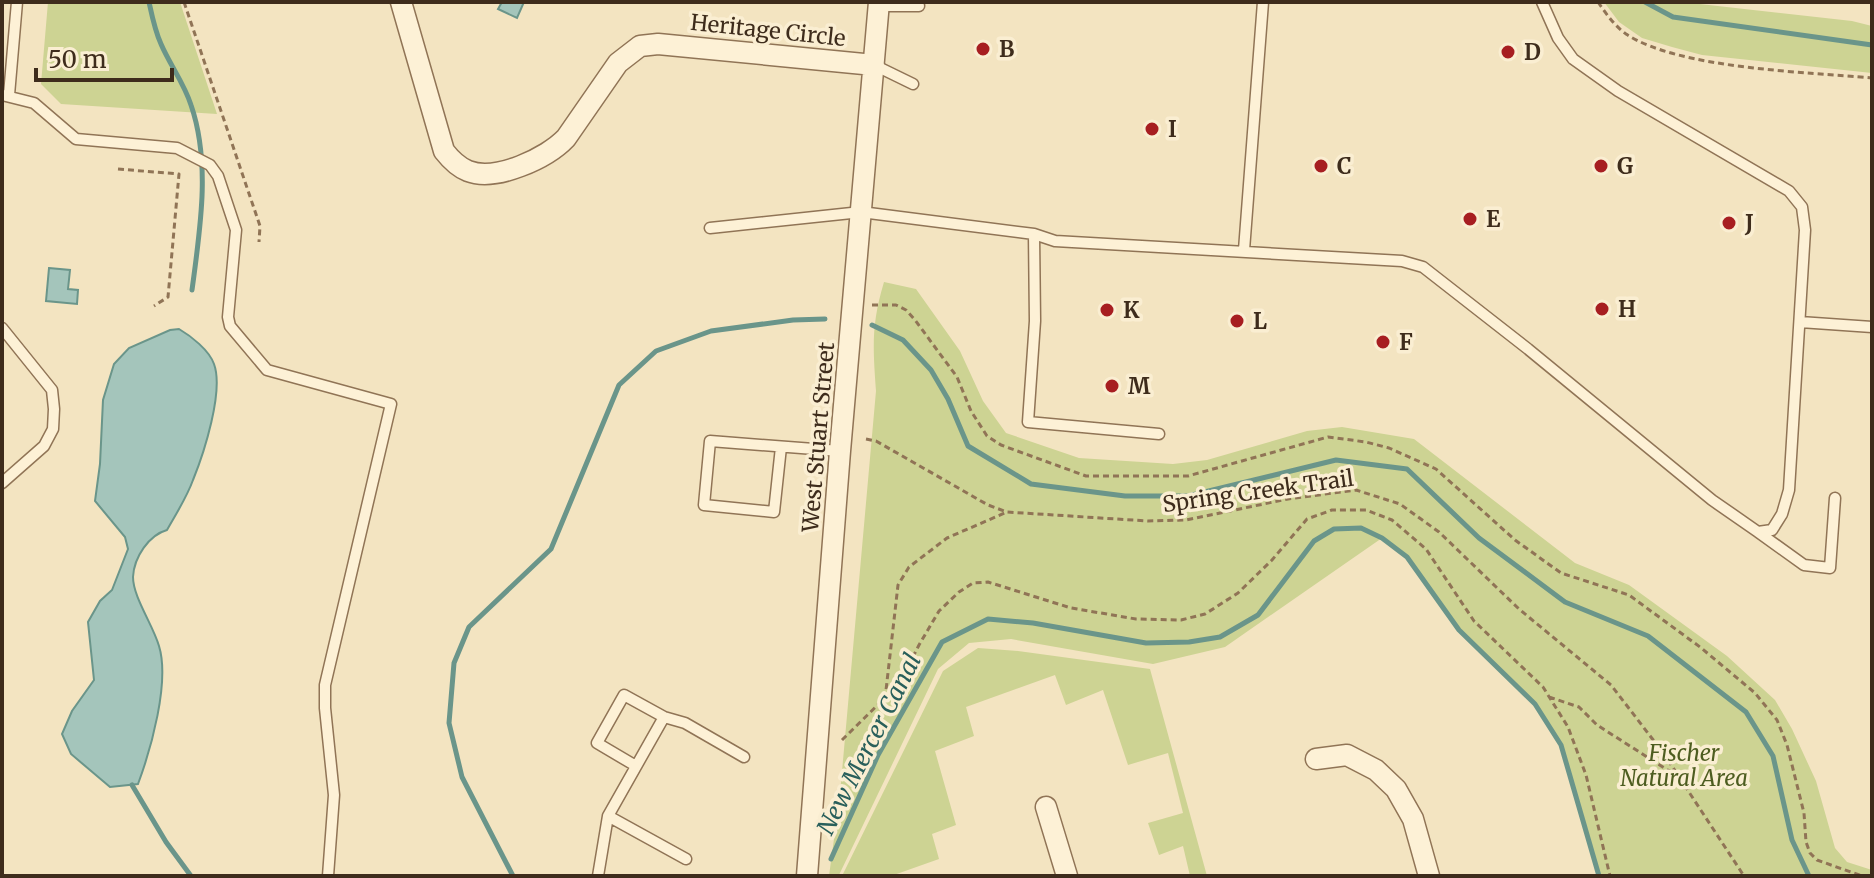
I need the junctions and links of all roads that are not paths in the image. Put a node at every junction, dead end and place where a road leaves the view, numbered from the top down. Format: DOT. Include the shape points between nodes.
graph roads {
  1 [pos="17,2"];
  2 [pos="401,2"];
  3 [pos="1263,2"];
  4 [pos="1542,2"];
  5 [pos="879,4"];
  6 [pos="919,6"];
  7 [pos="874,65"];
  8 [pos="913,84"];
  9 [pos="6,95"];
  10 [pos="861,212"];
  11 [pos="710,228"];
  12 [pos="1034,234"];
  13 [pos="1244,250"];
  14 [pos="1800,322"];
  15 [pos="1872,327"];
  16 [pos="2,328"];
  17 [pos="1159,434"];
  18 [pos="781,447"];
  19 [pos="840,451"];
  20 [pos="2,483"];
  21 [pos="1835,498"];
  22 [pos="1758,532"];
  23 [pos="664,717"];
  24 [pos="744,757"];
  25 [pos="1316,759"];
  26 [pos="636,766"];
  27 [pos="1046,807"];
  28 [pos="608,816"];
  29 [pos="686,859"];
  30 [pos="328,876"];
  31 [pos="598,876"];
  32 [pos="807,876"];
  33 [pos="1067,876"];
  34 [pos="1429,876"];
  1 -- 9 [label="lane"];
  2 -- 7 [label="street, Heritage Circle" via="444,151 469,172 484,174 506,171 555,149 618,63 640,46"];
  3 -- 13 [label="lane"];
  4 -- 14 [label="lane" via="1573,59 1789,191 1802,207"];
  5 -- 6 [label="lane"];
  5 -- 7 [label="street, West Stuart Street"];
  7 -- 8 [label="lane"];
  7 -- 10 [label="street, West Stuart Street"];
  9 -- 30 [label="lane" via="34,103 76,139 177,148 210,165 236,230 230,326 267,370 391,404 325,685 334,795"];
  10 -- 11 [label="lane"];
  10 -- 12 [label="lane"];
  10 -- 19 [label="street, West Stuart Street"];
  12 -- 13 [label="lane" via="1055,241"];
  12 -- 17 [label="lane" via="1028,422"];
  13 -- 22 [label="lane" via="1423,267"];
  14 -- 15 [label="lane"];
  14 -- 22 [label="lane" via="1789,490 1772,530"];
  16 -- 20 [label="lane" via="52,390 54,409 53,429 44,446"];
  18 -- 18 [label="lane" via="710,441 704,505 774,512"];
  18 -- 19 [label="lane"];
  19 -- 32 [label="street, West Stuart Street"];
  21 -- 22 [label="lane" via="1830,568 1804,565"];
  23 -- 24 [label="lane" via="685,723"];
  23 -- 26 [label="lane"];
  23 -- 26 [label="lane" via="624,695 597,743"];
  25 -- 34 [label="street" via="1347,755 1376,770 1396,789 1413,819"];
  26 -- 28 [label="lane"];
  27 -- 33 [label="street"];
  28 -- 29 [label="lane"];
  28 -- 31 [label="lane"];
}
